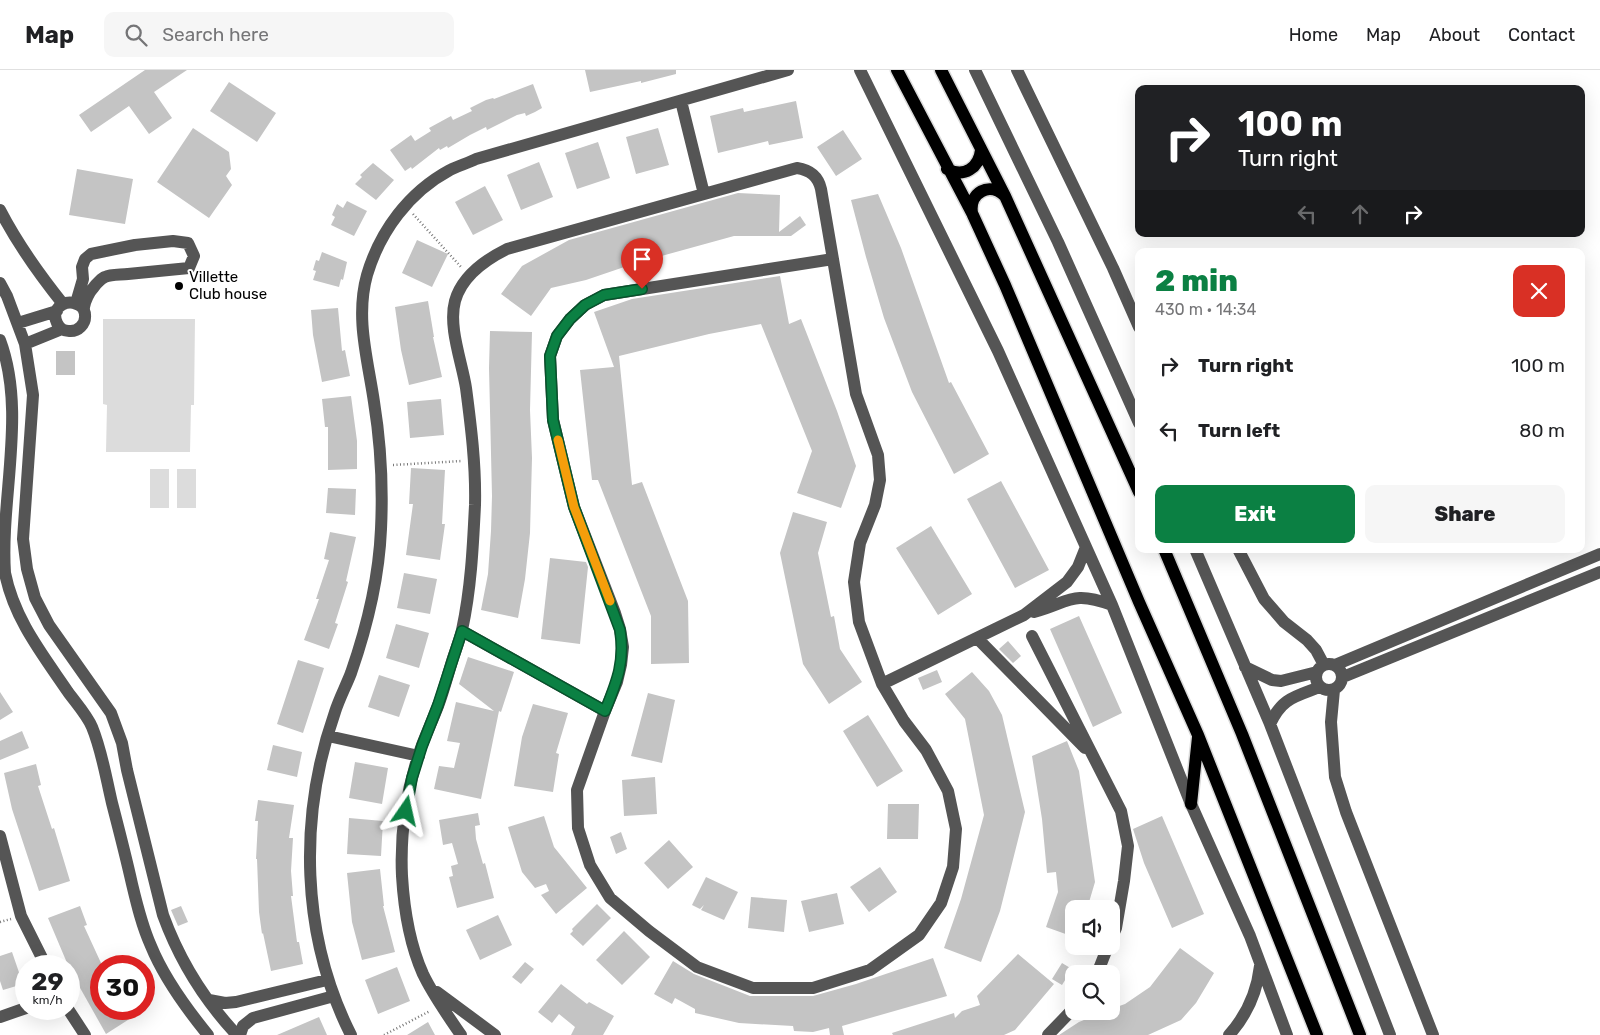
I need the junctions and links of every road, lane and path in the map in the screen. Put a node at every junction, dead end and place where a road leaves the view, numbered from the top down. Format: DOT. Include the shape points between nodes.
graph roads {
  1 [pos="788,70"];
  2 [pos="860,70"];
  3 [pos="897,70"];
  4 [pos="941,70"];
  5 [pos="975,70"];
  6 [pos="1017,70"];
  7 [pos="681,101"];
  8 [pos="981,150"];
  9 [pos="947,169"];
  10 [pos="704,194"];
  11 [pos="1005,196"];
  12 [pos="405,206"];
  13 [pos="0,210"];
  14 [pos="972,214"];
  15 [pos="833,259"];
  16 [pos="469,276"];
  17 [pos="0,283"];
  18 [pos="70,307"];
  19 [pos="1135,318"];
  20 [pos="18,323"];
  21 [pos="62,329"];
  22 [pos="0,340"];
  23 [pos="26,344"];
  24 [pos="5,409"];
  25 [pos="1135,415"];
  26 [pos="473,461"];
  27 [pos="381,466"];
  28 [pos="1135,483"];
  29 [pos="1086,548"];
  30 [pos="1166,553"];
  31 [pos="1197,553"];
  32 [pos="1240,553"];
  33 [pos="1600,554"];
  34 [pos="1600,572"];
  35 [pos="1112,605"];
  36 [pos="1024,614"];
  37 [pos="462,631"];
  38 [pos="1032,636"];
  39 [pos="977,638"];
  40 [pos="1245,667"];
  41 [pos="1325,667"];
  42 [pos="1343,678"];
  43 [pos="882,684"];
  44 [pos="1320,687"];
  45 [pos="1334,690"];
  46 [pos="605,711"];
  47 [pos="1270,724"];
  48 [pos="1198,735"];
  49 [pos="328,736"];
  50 [pos="419,756"];
  51 [pos="1094,756"];
  52 [pos="135,801"];
  53 [pos="1191,804"];
  54 [pos="113,808"];
  55 [pos="0,836"];
  56 [pos="1120,904"];
  57 [pos="40,955"];
  58 [pos="1260,963"];
  59 [pos="327,980"];
  60 [pos="432,989"];
  61 [pos="334,996"];
  62 [pos="209,1000"];
  63 [pos="442,1005"];
  64 [pos="15,1012"];
  65 [pos="0,1017"];
  66 [pos="1065,1017"];
  67 [pos="76,1020"];
  68 [pos="86,1035"];
  69 [pos="208,1035"];
  70 [pos="238,1035"];
  71 [pos="351,1035"];
  72 [pos="384,1035"];
  73 [pos="460,1035"];
  74 [pos="496,1035"];
  75 [pos="1048,1035"];
  76 [pos="1229,1035"];
  77 [pos="1287,1035"];
  78 [pos="1317,1035"];
  79 [pos="1360,1035"];
  80 [pos="1390,1035"];
  81 [pos="1433,1035"];
  1 -- 7 [label="street"];
  2 -- 29 [label="street" via="998,351"];
  3 -- 9 [label="main road"];
  4 -- 8 [label="main road"];
  5 -- 25 [label="street" via="1058,242"];
  6 -- 19 [label="street"];
  7 -- 10 [label="street"];
  7 -- 12 [label="street" via="476,159 434,181"];
  8 -- 9 [label="main road" via="978,162 968,170"];
  8 -- 11 [label="main road"];
  9 -- 14 [label="main road"];
  10 -- 15 [label="street" via="797,168 810,172 819,182"];
  10 -- 16 [label="street" via="507,250 492,256"];
  11 -- 14 [label="main road" via="996,190 981,191 972,203"];
  11 -- 28 [label="main road"];
  12 -- 16 [label="path"];
  12 -- 27 [label="street" via="375,251 366,277 362,304 364,343"];
  13 -- 18 [label="street" via="43,279"];
  14 -- 48 [label="main road"];
  15 -- 43 [label="street" via="856,394 878,455 880,480 875,506 860,543 854,582 859,622"];
  15 -- 46 [label="street" via="604,295 585,305 557,336 550,356 553,420 574,507 615,612 623,647 622,665"];
  16 -- 26 [label="street" via="460,288 453,316 466,387"];
  17 -- 20 [label="street"];
  18 -- 18 [label="street" via="105,277 189,268 194,256 188,244 173,241 91,254 85,259 83,279"];
  18 -- 20 [label="street"];
  18 -- 21 [label="street" via="56,317"];
  18 -- 21 [label="street" via="86,316 84,322 75,331"];
  20 -- 23 [label="street"];
  21 -- 23 [label="street"];
  22 -- 24 [label="street" via="10,396"];
  23 -- 52 [label="street" via="33,395 23,539 27,569 35,598 49,625 110,713 122,742"];
  24 -- 54 [label="street" via="1,540 5,574 14,606 29,636 91,724 101,749"];
  26 -- 27 [label="path"];
  26 -- 37 [label="street" via="472,554"];
  27 -- 49 [label="street" via="380,544 374,592 351,673"];
  29 -- 35 [label="street"];
  29 -- 36 [label="street" via="1078,567 1066,582"];
  30 -- 79 [label="main road" via="1242,734"];
  31 -- 40 [label="street"];
  32 -- 41 [label="street" via="1264,599 1316,650"];
  33 -- 41 [label="street"];
  34 -- 42 [label="street"];
  35 -- 36 [label="street" via="1080,597"];
  35 -- 53 [label="street"];
  36 -- 39 [label="street"];
  37 -- 46 [label="street"];
  37 -- 50 [label="street"];
  38 -- 51 [label="street"];
  39 -- 43 [label="street"];
  39 -- 51 [label="street"];
  40 -- 41 [label="street" via="1281,681"];
  40 -- 47 [label="street"];
  41 -- 42 [label="street" via="1339,668"];
  41 -- 44 [label="street" via="1316,682"];
  42 -- 45 [label="street"];
  43 -- 46 [label="street" via="926,750 948,791 956,829 953,867 941,903 919,935 870,970 813,988 753,988 697,967 610,898 590,866 578,828 577,790"];
  44 -- 45 [label="street"];
  44 -- 47 [label="street" via="1289,699 1276,710"];
  45 -- 81 [label="street" via="1331,722 1335,777"];
  47 -- 80 [label="street"];
  48 -- 53 [label="main road"];
  48 -- 78 [label="main road"];
  49 -- 50 [label="street"];
  49 -- 59 [label="street" via="314,796 310,838 310,881"];
  50 -- 60 [label="street" via="406,811 402,877 411,938 418,963"];
  51 -- 56 [label="street" via="1121,811 1128,846"];
  52 -- 54 [label="street"];
  52 -- 62 [label="street" via="166,923 185,963"];
  53 -- 58 [label="street"];
  54 -- 69 [label="street" via="151,947 190,1013"];
  55 -- 57 [label="street" via="21,916"];
  58 -- 76 [label="street" via="1251,1002"];
  58 -- 77 [label="street"];
  59 -- 61 [label="street"];
  59 -- 62 [label="street" via="236,1002"];
  60 -- 63 [label="street"];
  60 -- 74 [label="street"];
  61 -- 70 [label="street" via="253,1018"];
  61 -- 71 [label="street"];
  62 -- 70 [label="street"];
  63 -- 72 [label="path"];
  63 -- 73 [label="street"];
  64 -- 65 [label="street"];
  66 -- 75 [label="street"];
  67 -- 68 [label="street"];
}
